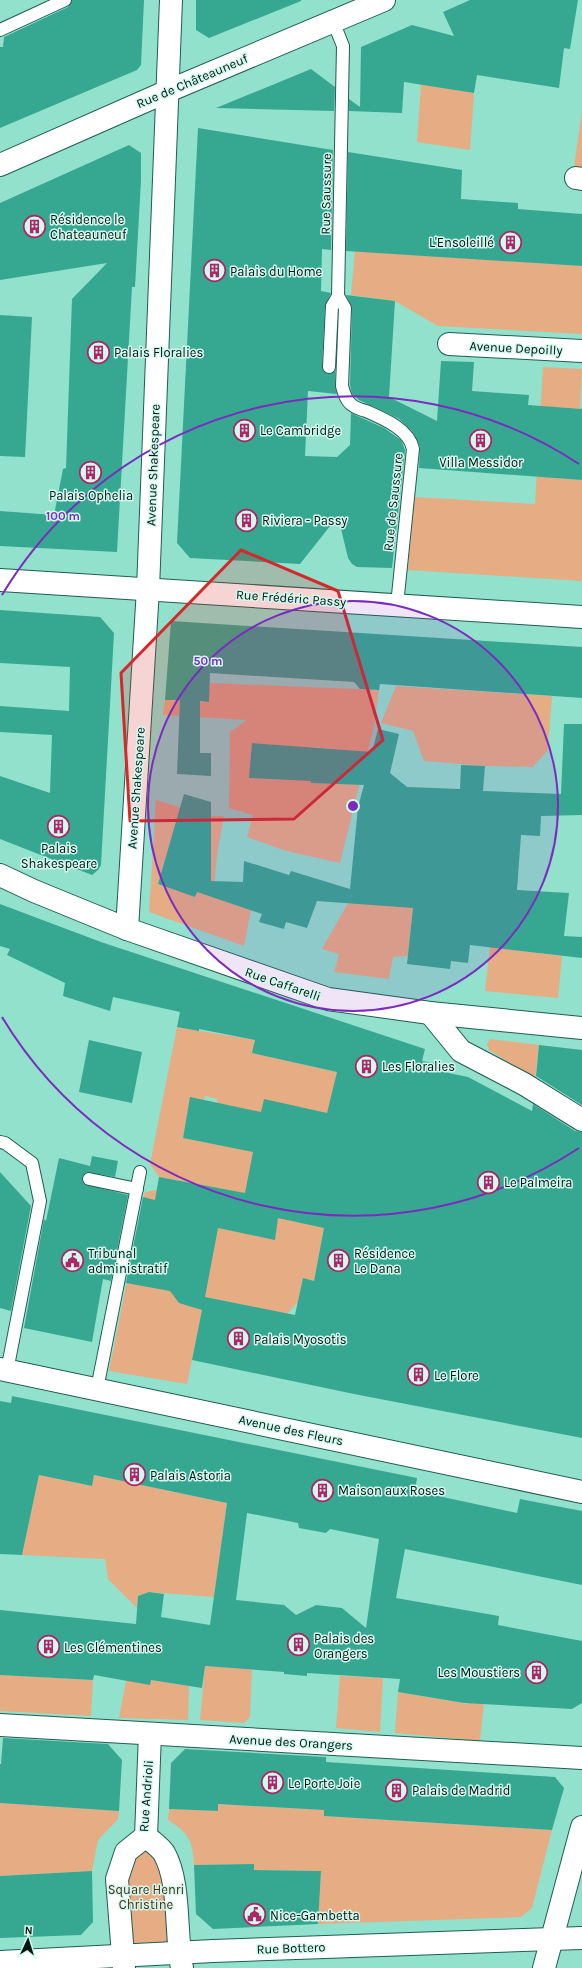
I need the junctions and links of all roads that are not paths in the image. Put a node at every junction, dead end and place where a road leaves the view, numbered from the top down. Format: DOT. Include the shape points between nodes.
graph roads {
  1 [pos="65,0"];
  2 [pos="171,0"];
  3 [pos="384,0"];
  4 [pos="362,4"];
  5 [pos="333,21"];
  6 [pos="0,30"];
  7 [pos="168,91"];
  8 [pos="0,165"];
  9 [pos="338,296"];
  10 [pos="449,344"];
  11 [pos="582,351"];
  12 [pos="329,367"];
  13 [pos="0,580"];
  14 [pos="148,589"];
  15 [pos="397,605"];
  16 [pos="582,617"];
  17 [pos="0,875"];
  18 [pos="127,929"];
  19 [pos="430,1013"];
  20 [pos="582,1028"];
  21 [pos="582,1120"];
  22 [pos="0,1142"];
  23 [pos="140,1172"];
  24 [pos="89,1179"];
  25 [pos="137,1189"];
  26 [pos="4,1370"];
  27 [pos="98,1389"];
  28 [pos="582,1492"];
  29 [pos="0,1725"];
  30 [pos="150,1734"];
  31 [pos="582,1758"];
  32 [pos="582,1827"];
  33 [pos="146,1836"];
  34 [pos="582,1938"];
  35 [pos="551,1940"];
  36 [pos="181,1960"];
  37 [pos="0,1962"];
  38 [pos="123,1962"];
  39 [pos="544,1968"];
  1 -- 6 [label="lane"];
  2 -- 7 [label="street, Avenue Shakespeare"];
  3 -- 4 [label="street, Rue de Châteauneuf"];
  4 -- 5 [label="street, Rue de Châteauneuf"];
  5 -- 7 [label="street, Rue de Châteauneuf"];
  5 -- 9 [label="lane, Rue Saussure" via="343,46"];
  7 -- 8 [label="street, Rue de Châteauneuf"];
  7 -- 14 [label="street, Avenue Shakespeare"];
  9 -- 12 [label="lane, Rue Saussure" via="332,306"];
  9 -- 15 [label="lane, Rue de Saussure" via="345,308 342,386 346,398 352,406 404,432 413,449"];
  10 -- 11 [label="street, Avenue Depoilly"];
  13 -- 14 [label="street, Rue Frédéric Passy"];
  14 -- 15 [label="street, Rue Frédéric Passy"];
  14 -- 18 [label="street, Avenue Shakespeare"];
  15 -- 16 [label="street, Rue Frédéric Passy"];
  17 -- 18 [label="street, Rue Caffarelli"];
  18 -- 19 [label="street, Rue Caffarelli" via="328,999"];
  19 -- 20 [label="street, Rue Caffarelli"];
  19 -- 21 [label="street" via="461,1051 524,1084"];
  22 -- 26 [label="lane" via="32,1163 40,1201"];
  23 -- 25 [label="lane"];
  24 -- 25 [label="lane"];
  25 -- 27 [label="lane"];
  26 -- 27 [label="street, Avenue des Fleurs"];
  27 -- 28 [label="street, Avenue des Fleurs"];
  29 -- 30 [label="street, Avenue des Orangers"];
  30 -- 31 [label="street, Avenue des Orangers"];
  30 -- 33 [label="street, Rue Andrioli"];
  32 -- 35 [label="street"];
  33 -- 36 [label="street" via="163,1853 173,1878"];
  33 -- 38 [label="street, Rue Andrioli" via="126,1852 117,1879"];
  34 -- 35 [label="street, Rue Bottero"];
  35 -- 36 [label="street, Rue Bottero"];
  35 -- 39 [label="street"];
  36 -- 38 [label="street, Rue Bottero"];
  37 -- 38 [label="street, Rue Bottero"];
}
